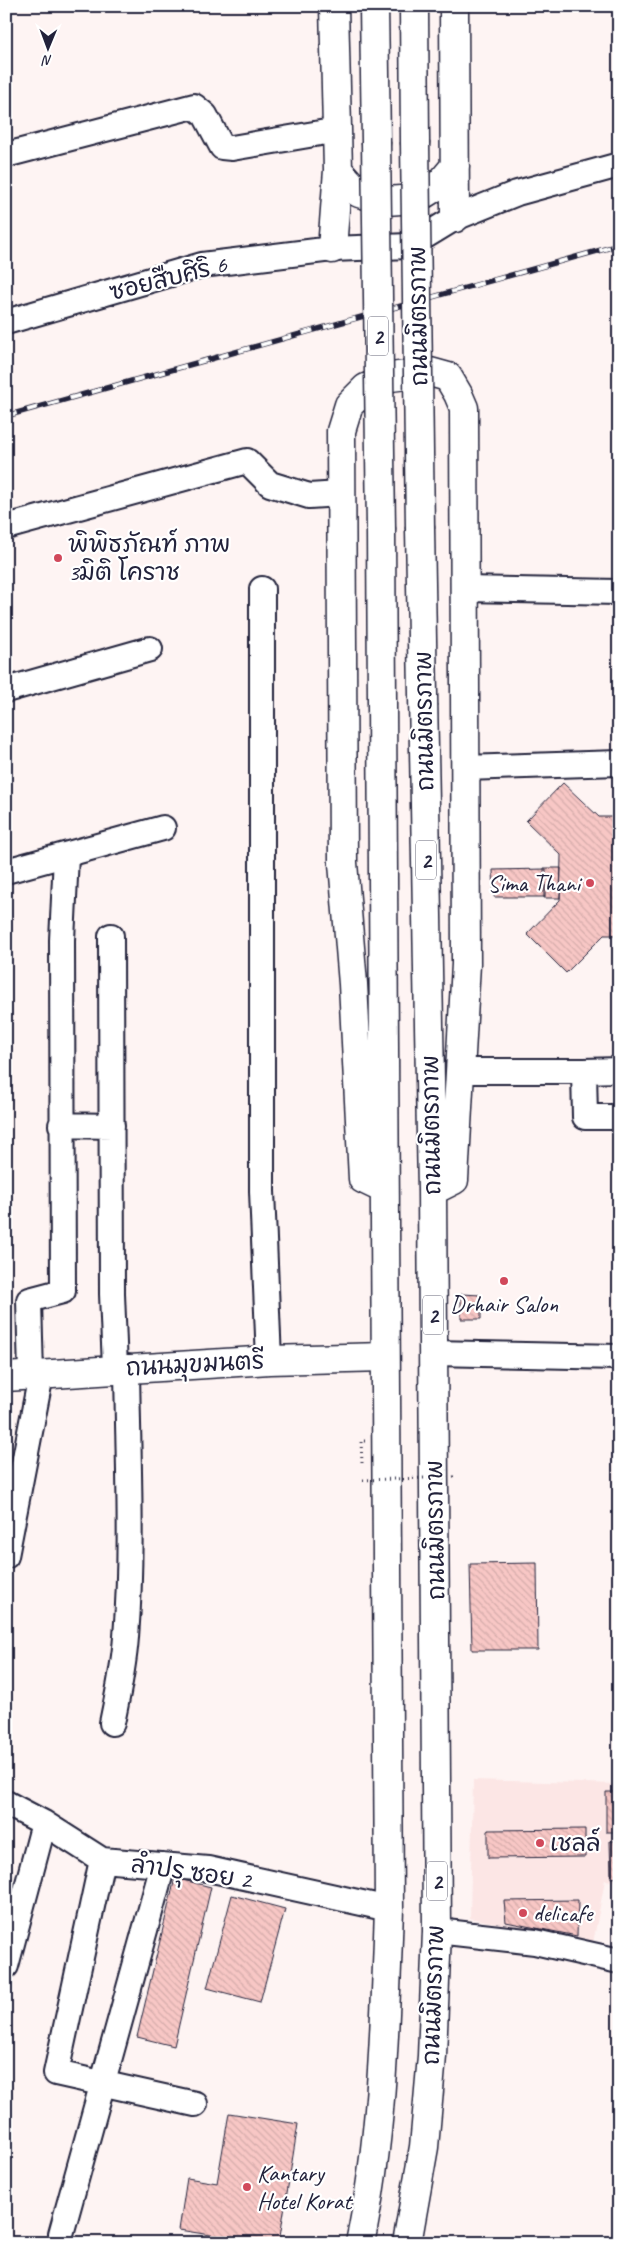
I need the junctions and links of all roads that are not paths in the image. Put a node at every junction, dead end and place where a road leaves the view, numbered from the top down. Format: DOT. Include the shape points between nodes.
graph roads {
  1 [pos="334,6"];
  2 [pos="374,6"];
  3 [pos="414,6"];
  4 [pos="454,6"];
  5 [pos="338,130"];
  6 [pos="6,155"];
  7 [pos="619,165"];
  8 [pos="455,166"];
  9 [pos="338,170"];
  10 [pos="455,218"];
  11 [pos="332,249"];
  12 [pos="6,322"];
  13 [pos="340,494"];
  14 [pos="6,527"];
  15 [pos="465,588"];
  16 [pos="262,589"];
  17 [pos="619,592"];
  18 [pos="150,650"];
  19 [pos="6,690"];
  20 [pos="619,762"];
  21 [pos="466,768"];
  22 [pos="163,828"];
  23 [pos="66,856"];
  24 [pos="6,871"];
  25 [pos="111,936"];
  26 [pos="461,1070"];
  27 [pos="619,1070"];
  28 [pos="584,1071"];
  29 [pos="619,1117"];
  30 [pos="61,1125"];
  31 [pos="112,1126"];
  32 [pos="384,1189"];
  33 [pos="432,1191"];
  34 [pos="433,1353"];
  35 [pos="384,1357"];
  36 [pos="619,1357"];
  37 [pos="269,1360"];
  38 [pos="121,1368"];
  39 [pos="26,1376"];
  40 [pos="6,1556"];
  41 [pos="112,1723"];
  42 [pos="6,1803"];
  43 [pos="44,1824"];
  44 [pos="102,1860"];
  45 [pos="163,1866"];
  46 [pos="389,1909"];
  47 [pos="437,1930"];
  48 [pos="619,1960"];
  49 [pos="6,1966"];
  50 [pos="102,2083"];
  51 [pos="195,2104"];
  52 [pos="62,2234"];
  53 [pos="360,2243"];
  54 [pos="406,2243"];
  1 -- 5 [label="main road"];
  2 -- 32 [label="main road, ถนนมิตรภาพ / 2, bridge" via="382,530"];
  3 -- 33 [label="main road, ถนนมิตรภาพ / 2, bridge"];
  4 -- 8 [label="main road"];
  5 -- 6 [label="street" via="222,147 205,115 194,106"];
  5 -- 9 [label="main road"];
  7 -- 10 [label="street, ซอยสืบศิริ 6" via="517,193"];
  8 -- 9 [label="main road" via="440,184 416,199 386,201 359,193"];
  8 -- 10 [label="main road"];
  9 -- 11 [label="main road"];
  10 -- 11 [label="street, ซอยสืบศิริ 6" via="409,246"];
  11 -- 12 [label="street, ซอยสืบศิริ 6" via="202,265"];
  13 -- 14 [label="street" via="309,496 270,484 247,461"];
  13 -- 15 [label="main road" via="340,431 349,405 366,388 391,377 430,372 448,377 464,408"];
  13 -- 32 [label="main road" via="343,863 363,1179"];
  15 -- 17 [label="street"];
  15 -- 21 [label="main road"];
  16 -- 37 [label="street" via="262,1191"];
  18 -- 19 [label="street"];
  20 -- 21 [label="street"];
  21 -- 26 [label="main road" via="466,964"];
  22 -- 23 [label="street"];
  23 -- 24 [label="street"];
  23 -- 30 [label="street"];
  25 -- 31 [label="street"];
  26 -- 28 [label="street"];
  26 -- 33 [label="main road" via="454,1180"];
  27 -- 28 [label="street"];
  28 -- 29 [label="street" via="585,1117"];
  30 -- 31 [label="street"];
  30 -- 39 [label="street" via="62,1290 29,1300"];
  31 -- 38 [label="street" via="112,1294"];
  32 -- 35 [label="main road, ถนนมิตรภาพ / 2"];
  33 -- 34 [label="main road, ถนนมิตรภาพ / 2"];
  34 -- 36 [label="street"];
  34 -- 47 [label="main road, ถนนมิตรภาพ / 2"];
  35 -- 37 [label="main road, ถนนมุขมนตรี"];
  35 -- 46 [label="main road, ถนนมิตรภาพ / 2"];
  37 -- 38 [label="main road, ถนนมุขมนตรี"];
  38 -- 39 [label="main road, ถนนมุขมนตรี"];
  38 -- 41 [label="street" via="128,1584 126,1637"];
  39 -- 40 [label="street"];
  42 -- 43 [label="street, ลำปรุ ซอย 2"];
  43 -- 44 [label="street, ลำปรุ ซอย 2"];
  43 -- 49 [label="street"];
  44 -- 45 [label="street, ลำปรุ ซอย 2"];
  44 -- 50 [label="street" via="56,2073"];
  45 -- 46 [label="street, ลำปรุ ซอย 2" via="208,1869"];
  45 -- 50 [label="street"];
  46 -- 53 [label="main road, ถนนมิตรภาพ / 2" via="384,2052"];
  47 -- 48 [label="street" via="535,1942"];
  47 -- 54 [label="main road, ถนนมิตรภาพ / 2" via="432,2056 424,2147"];
  50 -- 51 [label="street"];
  50 -- 52 [label="street"];
}
